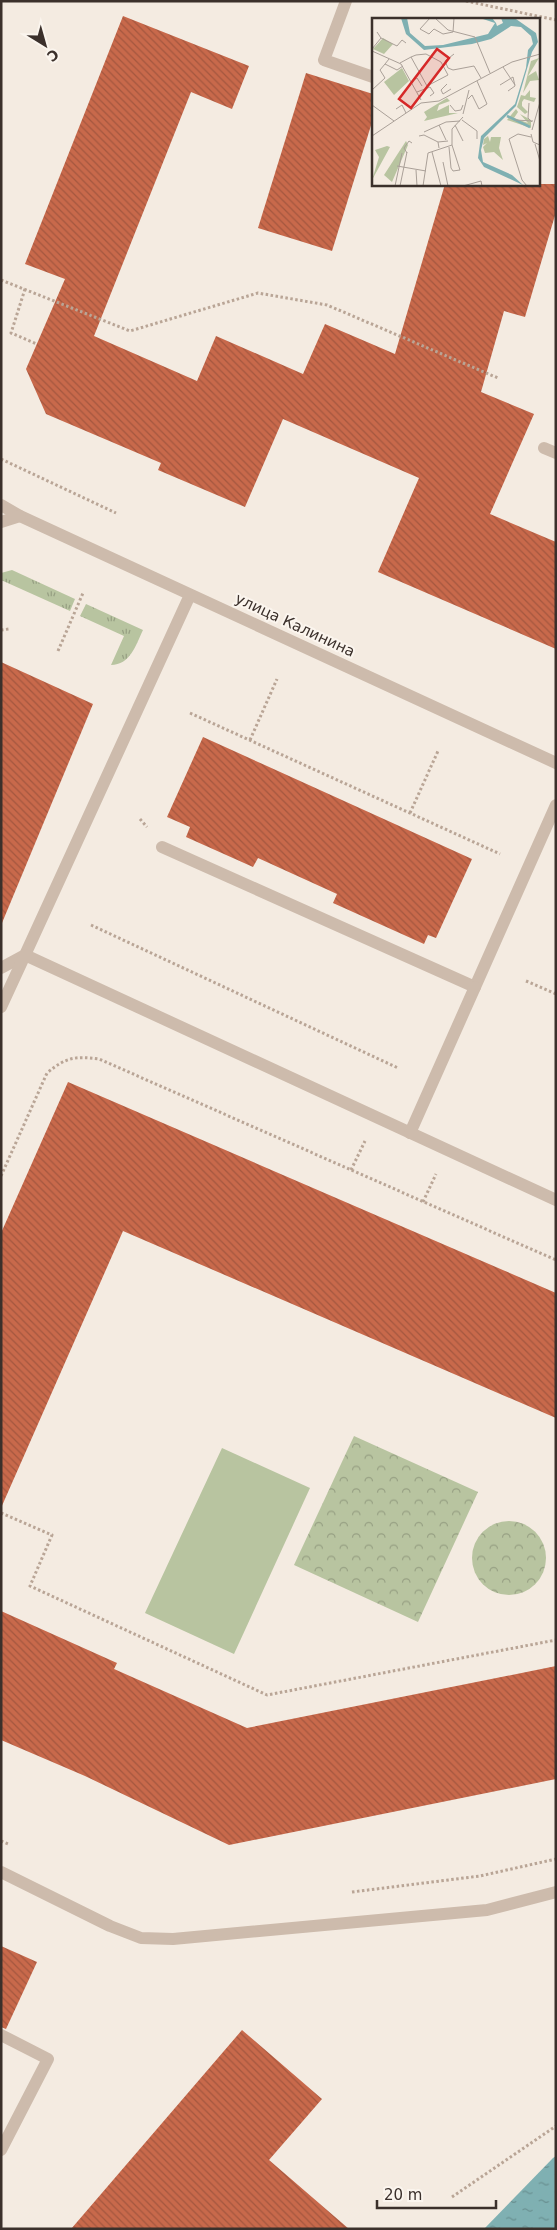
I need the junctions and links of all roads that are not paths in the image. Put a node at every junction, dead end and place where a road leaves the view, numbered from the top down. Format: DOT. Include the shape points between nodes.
graph roads {
  1 [pos="346,1"];
  2 [pos="372,77"];
  3 [pos="1,505"];
  4 [pos="20,516"];
  5 [pos="1,522"];
  6 [pos="190,595"];
  7 [pos="556,763"];
  8 [pos="556,805"];
  9 [pos="162,847"];
  10 [pos="25,956"];
  11 [pos="1,968"];
  12 [pos="475,987"];
  13 [pos="1,1007"];
  14 [pos="410,1133"];
  15 [pos="556,1200"];
  16 [pos="1,1872"];
  17 [pos="556,1892"];
  18 [pos="1,2035"];
  19 [pos="1,2150"];
  1 -- 2 [label="street" via="324,60"];
  3 -- 4 [label="street, улица Калинина"];
  4 -- 5 [label="street"];
  4 -- 6 [label="street, улица Калинина"];
  6 -- 7 [label="street, улица Калинина"];
  6 -- 10 [label="street"];
  8 -- 12 [label="street"];
  9 -- 12 [label="street"];
  10 -- 11 [label="street"];
  10 -- 13 [label="street"];
  10 -- 14 [label="street"];
  12 -- 14 [label="street"];
  14 -- 15 [label="street"];
  16 -- 17 [label="street" via="141,1938 172,1939 487,1910"];
  18 -- 19 [label="street" via="48,2059"];
}
